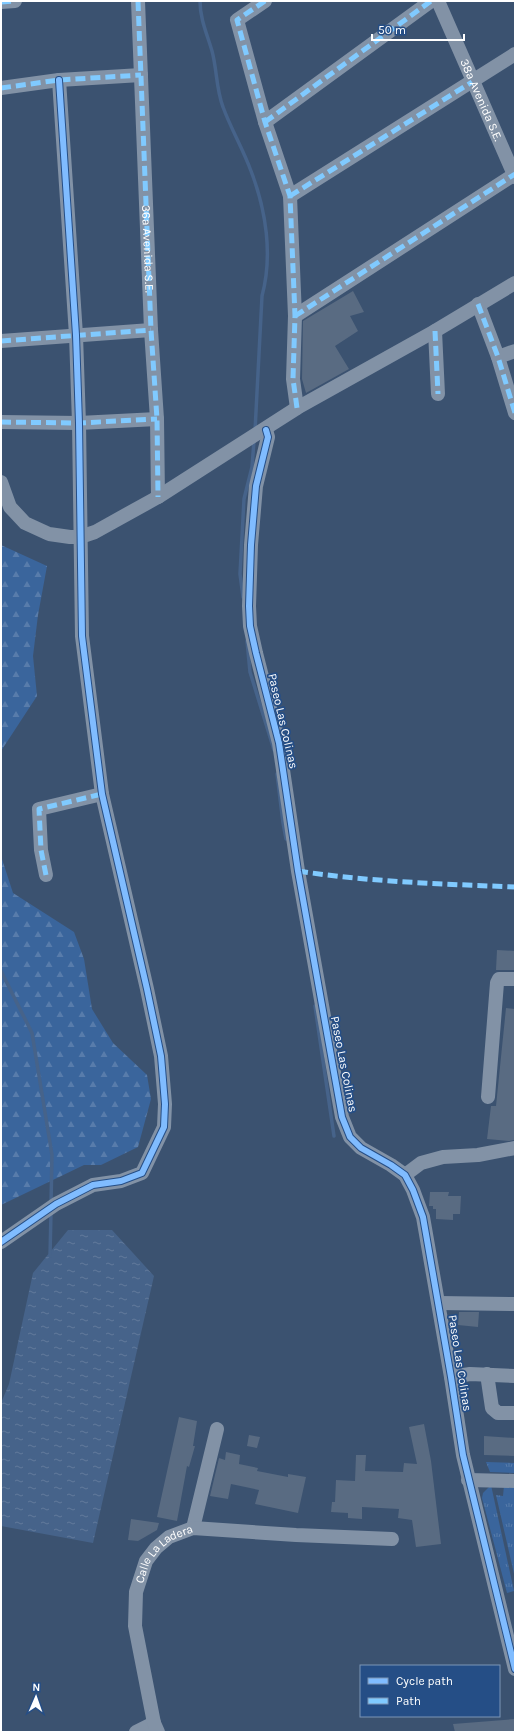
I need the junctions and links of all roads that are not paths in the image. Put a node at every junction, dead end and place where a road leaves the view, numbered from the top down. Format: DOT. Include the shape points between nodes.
graph roads {
  1 [pos="14,1"];
  2 [pos="138,1"];
  3 [pos="265,1"];
  4 [pos="431,1"];
  5 [pos="438,1"];
  6 [pos="1,2"];
  7 [pos="515,54"];
  8 [pos="141,75"];
  9 [pos="59,80"];
  10 [pos="472,82"];
  11 [pos="1,88"];
  12 [pos="265,122"];
  13 [pos="515,176"];
  14 [pos="290,196"];
  15 [pos="515,283"];
  16 [pos="478,304"];
  17 [pos="295,316"];
  18 [pos="151,330"];
  19 [pos="435,331"];
  20 [pos="76,335"];
  21 [pos="1,341"];
  22 [pos="515,351"];
  23 [pos="498,357"];
  24 [pos="438,394"];
  25 [pos="297,408"];
  26 [pos="515,413"];
  27 [pos="157,419"];
  28 [pos="1,422"];
  29 [pos="79,423"];
  30 [pos="263,431"];
  31 [pos="1,482"];
  32 [pos="158,497"];
  33 [pos="80,537"];
  34 [pos="102,794"];
  35 [pos="46,875"];
  36 [pos="515,979"];
  37 [pos="488,1097"];
  38 [pos="515,1148"];
  39 [pos="405,1175"];
  40 [pos="1,1242"];
  41 [pos="439,1303"];
  42 [pos="515,1304"];
  43 [pos="487,1374"];
  44 [pos="515,1376"];
  45 [pos="451,1377"];
  46 [pos="515,1413"];
  47 [pos="218,1429"];
  48 [pos="468,1480"];
  49 [pos="515,1481"];
  50 [pos="193,1528"];
  51 [pos="392,1539"];
  52 [pos="515,1669"];
  53 [pos="156,1728"];
  54 [pos="136,1732"];
  1 -- 6 [label="street"];
  2 -- 8 [label="street, 36a Avenida S.E."];
  3 -- 12 [label="street" via="236,20"];
  4 -- 12 [label="street"];
  5 -- 10 [label="street, 38a Avenida S.E."];
  7 -- 10 [label="street"];
  8 -- 9 [label="street"];
  8 -- 18 [label="street, 36a Avenida S.E."];
  9 -- 11 [label="street"];
  9 -- 20 [label="street"];
  10 -- 13 [label="street, 38a Avenida S.E."];
  10 -- 14 [label="street"];
  12 -- 14 [label="street"];
  13 -- 17 [label="street"];
  14 -- 17 [label="street"];
  15 -- 16 [label="street"];
  16 -- 19 [label="street"];
  16 -- 23 [label="street"];
  17 -- 25 [label="street" via="293,379"];
  18 -- 20 [label="street"];
  18 -- 27 [label="street, 36a Avenida S.E."];
  19 -- 24 [label="street"];
  19 -- 25 [label="street"];
  20 -- 21 [label="street"];
  20 -- 29 [label="street"];
  22 -- 23 [label="street"];
  23 -- 26 [label="street"];
  25 -- 30 [label="street"];
  27 -- 29 [label="street"];
  27 -- 32 [label="street, 36a Avenida S.E."];
  28 -- 29 [label="street"];
  29 -- 33 [label="street"];
  30 -- 32 [label="street"];
  30 -- 39 [label="street, Paseo Las Colinas" via="268,437 256,486 250,545 250,626 279,743 298,871 342,1117 350,1137 361,1148"];
  31 -- 33 [label="street" via="10,507 25,523 49,534"];
  32 -- 33 [label="street" via="95,532"];
  33 -- 34 [label="street" via="82,636"];
  34 -- 35 [label="street" via="38,809 40,850"];
  34 -- 40 [label="street" via="161,1056 164,1127 142,1173 121,1181 93,1185 56,1204"];
  36 -- 37 [label="street" via="500,979 497,982"];
  38 -- 39 [label="street" via="478,1155 443,1157 422,1163"];
  39 -- 41 [label="street, Paseo Las Colinas" via="423,1217"];
  41 -- 42 [label="street"];
  41 -- 45 [label="street, Paseo Las Colinas"];
  43 -- 44 [label="street"];
  43 -- 45 [label="street"];
  43 -- 46 [label="street" via="494,1411"];
  45 -- 48 [label="street, Paseo Las Colinas"];
  47 -- 50 [label="street"];
  48 -- 49 [label="street"];
  48 -- 52 [label="street, Paseo Las Colinas"];
  50 -- 51 [label="street, Calle La Ladera"];
  50 -- 53 [label="street, Calle La Ladera" via="169,1537 156,1548 146,1561 136,1592 135,1626"];
  53 -- 54 [label="street"];
}
